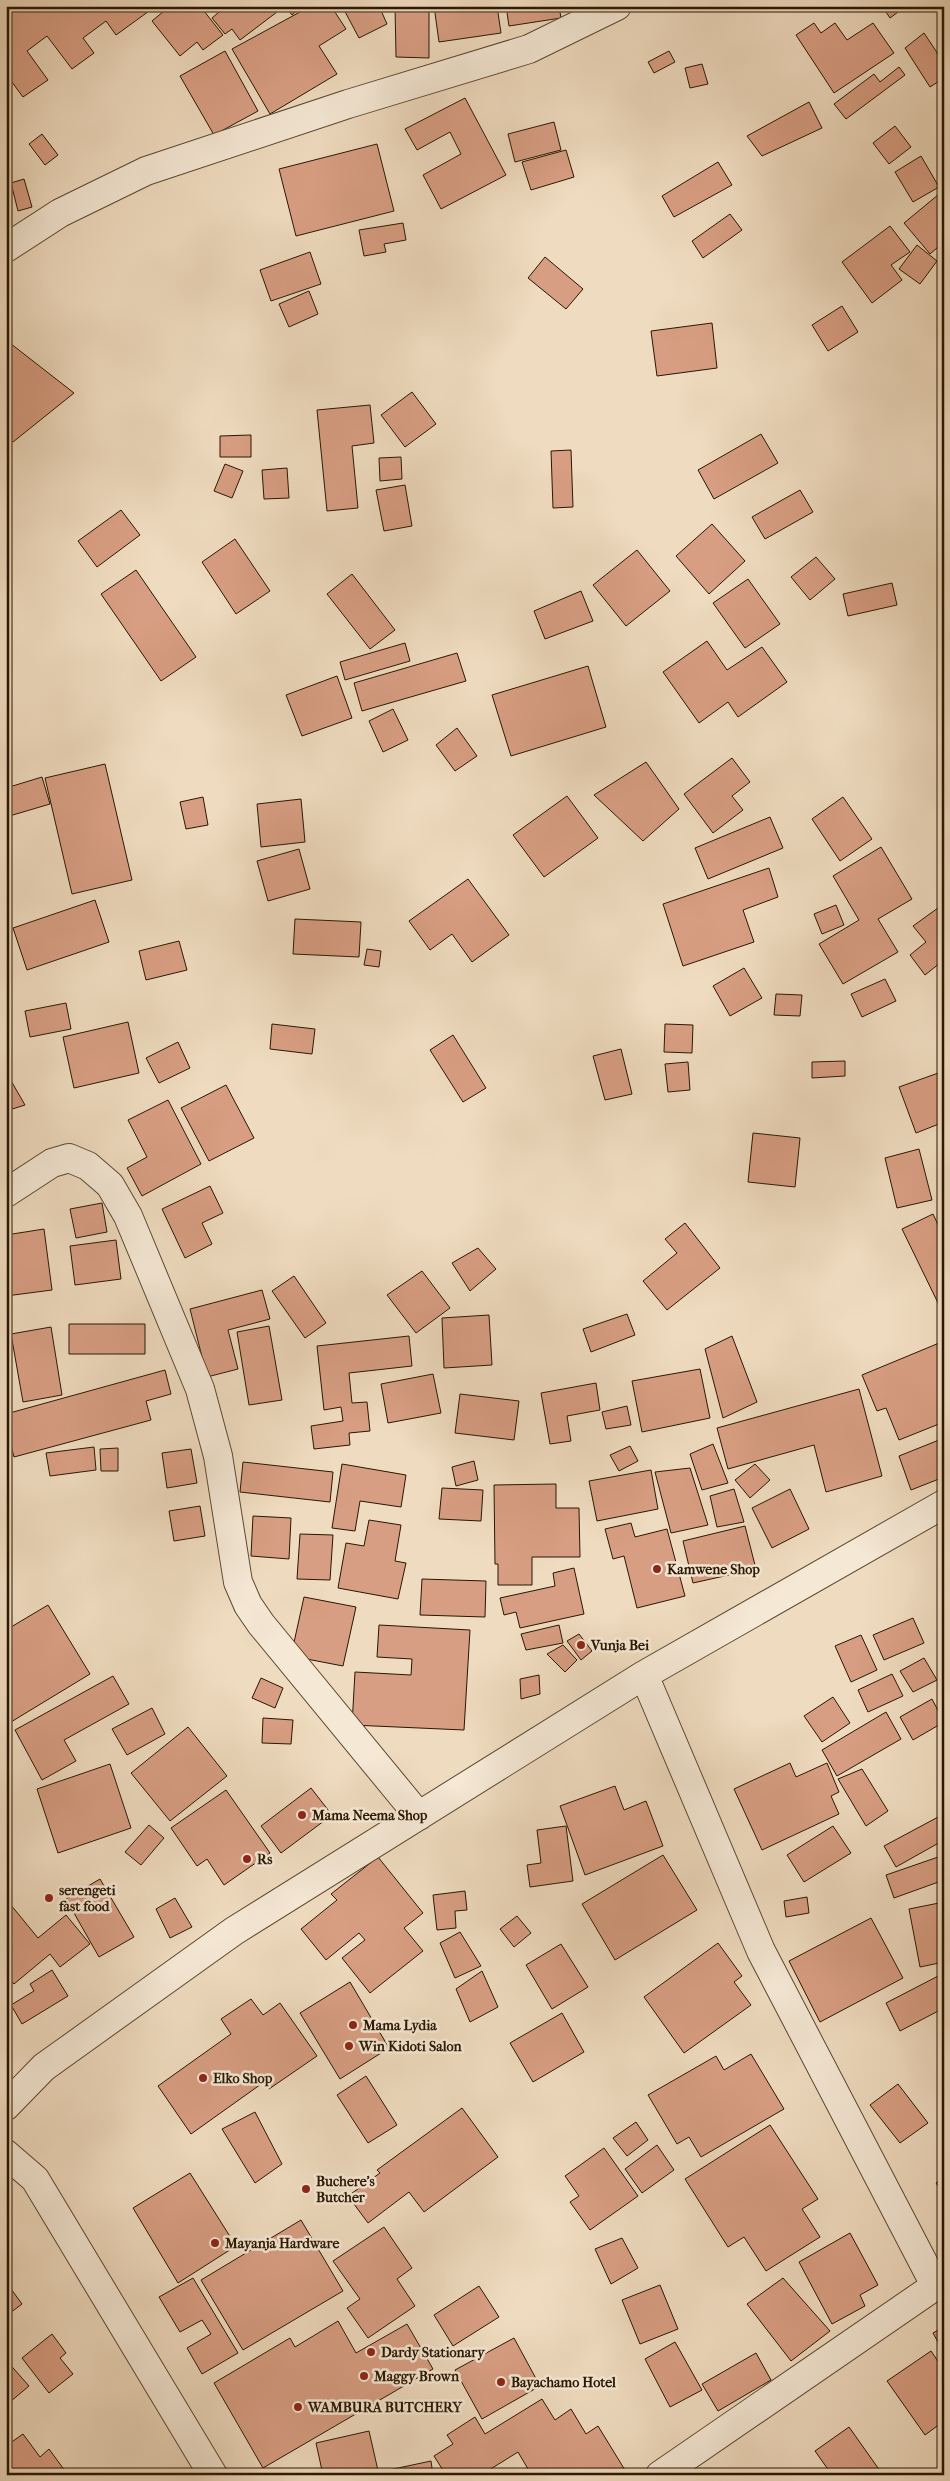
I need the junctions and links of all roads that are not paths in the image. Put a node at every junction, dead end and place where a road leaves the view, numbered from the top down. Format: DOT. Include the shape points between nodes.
graph roads {
  1 [pos="617,6"];
  2 [pos="6,248"];
  3 [pos="6,1193"];
  4 [pos="944,1504"];
  5 [pos="644,1675"];
  6 [pos="419,1816"];
  7 [pos="6,2106"];
  8 [pos="6,2154"];
  9 [pos="939,2282"];
  10 [pos="212,2475"];
  11 [pos="660,2475"];
  1 -- 2 [label="street" via="529,49 348,104 146,171 60,212"];
  3 -- 6 [label="street" via="52,1163 69,1158 88,1166 110,1185 128,1216 200,1389 218,1456 238,1582 248,1606"];
  4 -- 5 [label="street"];
  5 -- 6 [label="street"];
  5 -- 9 [label="street" via="761,1951"];
  6 -- 7 [label="street" via="234,1931 44,2068"];
  8 -- 10 [label="street" via="35,2179"];
  9 -- 11 [label="street"];
}
